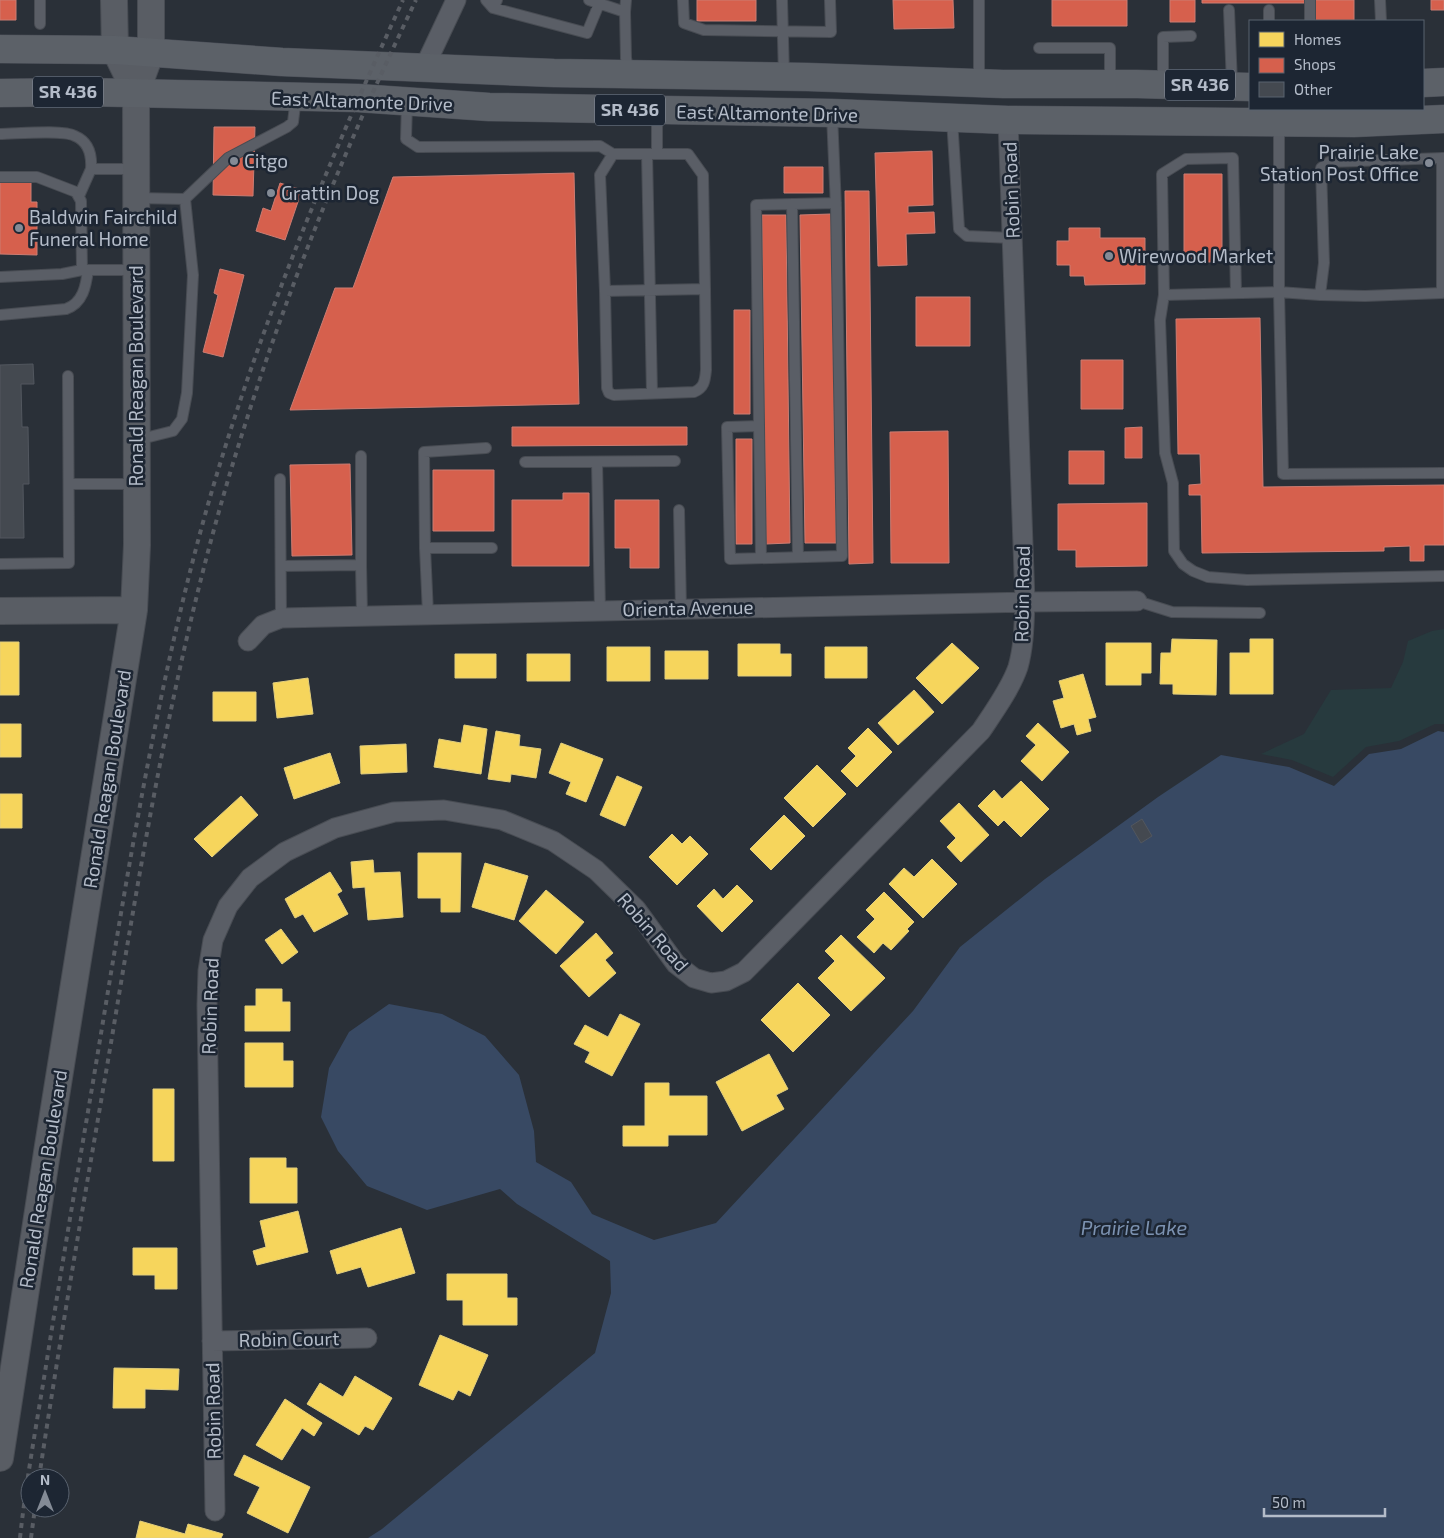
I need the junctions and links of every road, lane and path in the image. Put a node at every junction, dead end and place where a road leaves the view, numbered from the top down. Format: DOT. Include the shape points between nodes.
graph roads {
  1 [pos="40,0"];
  2 [pos="114,0"];
  3 [pos="151,0"];
  4 [pos="456,0"];
  5 [pos="626,0"];
  6 [pos="684,0"];
  7 [pos="782,0"];
  8 [pos="830,0"];
  9 [pos="979,0"];
  10 [pos="1310,0"];
  11 [pos="1380,0"];
  12 [pos="492,2"];
  13 [pos="594,2"];
  14 [pos="1229,10"];
  15 [pos="1269,10"];
  16 [pos="626,12"];
  17 [pos="1269,20"];
  18 [pos="1310,20"];
  19 [pos="1381,20"];
  20 [pos="40,24"];
  21 [pos="783,31"];
  22 [pos="1191,36"];
  23 [pos="1039,48"];
  24 [pos="0,49"];
  25 [pos="115,50"];
  26 [pos="151,52"];
  27 [pos="424,68"];
  28 [pos="629,74"];
  29 [pos="712,76"];
  30 [pos="784,77"];
  31 [pos="1444,82"];
  32 [pos="1424,83"];
  33 [pos="991,84"];
  34 [pos="1110,84"];
  35 [pos="1150,84"];
  36 [pos="1241,86"];
  37 [pos="136,93"];
  38 [pos="0,94"];
  39 [pos="296,97"];
  40 [pos="408,102"];
  41 [pos="582,109"];
  42 [pos="661,111"];
  43 [pos="837,114"];
  44 [pos="1279,115"];
  45 [pos="952,118"];
  46 [pos="1444,119"];
  47 [pos="1008,120"];
  48 [pos="0,134"];
  49 [pos="613,154"];
  50 [pos="652,154"];
  51 [pos="1443,158"];
  52 [pos="91,169"];
  53 [pos="136,169"];
  54 [pos="0,177"];
  55 [pos="79,196"];
  56 [pos="136,198"];
  57 [pos="185,199"];
  58 [pos="836,203"];
  59 [pos="792,204"];
  60 [pos="1012,238"];
  61 [pos="85,270"];
  62 [pos="136,270"];
  63 [pos="0,277"];
  64 [pos="705,289"];
  65 [pos="651,290"];
  66 [pos="604,291"];
  67 [pos="1280,292"];
  68 [pos="1236,293"];
  69 [pos="1164,295"];
  70 [pos="1320,295"];
  71 [pos="1443,295"];
  72 [pos="0,315"];
  73 [pos="68,376"];
  74 [pos="652,393"];
  75 [pos="759,426"];
  76 [pos="136,440"];
  77 [pos="486,448"];
  78 [pos="361,456"];
  79 [pos="674,461"];
  80 [pos="526,462"];
  81 [pos="597,462"];
  82 [pos="1444,473"];
  83 [pos="280,479"];
  84 [pos="69,484"];
  85 [pos="136,484"];
  86 [pos="679,510"];
  87 [pos="425,548"];
  88 [pos="492,548"];
  89 [pos="798,557"];
  90 [pos="762,558"];
  91 [pos="0,564"];
  92 [pos="361,565"];
  93 [pos="281,566"];
  94 [pos="1444,576"];
  95 [pos="1137,601"];
  96 [pos="1025,602"];
  97 [pos="681,608"];
  98 [pos="134,610"];
  99 [pos="600,610"];
  100 [pos="0,611"];
  101 [pos="1260,613"];
  102 [pos="428,614"];
  103 [pos="362,615"];
  104 [pos="281,618"];
  105 [pos="248,642"];
  106 [pos="367,1338"];
  107 [pos="212,1341"];
  108 [pos="0,1458"];
  109 [pos="215,1511"];
  1 -- 20 [label="lane"];
  2 -- 25 [label="street, Ronald Reagan Boulevard"];
  3 -- 26 [label="street, Ronald Reagan Boulevard"];
  4 -- 27 [label="street"];
  5 -- 16 [label="lane"];
  6 -- 21 [label="lane" via="684,23 704,30"];
  7 -- 21 [label="lane"];
  8 -- 21 [label="lane" via="831,32"];
  9 -- 33 [label="lane"];
  10 -- 18 [label="lane"];
  11 -- 19 [label="lane"];
  12 -- 13 [label="lane" via="587,33"];
  13 -- 16 [label="lane"];
  14 -- 36 [label="lane"];
  15 -- 17 [label="lane"];
  16 -- 28 [label="lane"];
  21 -- 30 [label="lane"];
  22 -- 35 [label="lane" via="1163,37"];
  23 -- 34 [label="lane" via="1110,48"];
  24 -- 25 [label="main road, East Altamonte Drive / SR 436"];
  25 -- 26 [label="main road, East Altamonte Drive / SR 436"];
  25 -- 37 [label="street, Ronald Reagan Boulevard"];
  26 -- 27 [label="main road, East Altamonte Drive / SR 436"];
  26 -- 37 [label="street, Ronald Reagan Boulevard"];
  27 -- 28 [label="main road, East Altamonte Drive / SR 436"];
  28 -- 29 [label="main road, East Altamonte Drive / SR 436"];
  28 -- 41 [label="main road"];
  29 -- 30 [label="main road, East Altamonte Drive / SR 436"];
  29 -- 42 [label="main road"];
  30 -- 33 [label="main road, East Altamonte Drive / SR 436"];
  31 -- 32 [label="main road"];
  33 -- 34 [label="main road, East Altamonte Drive / SR 436"];
  33 -- 43 [label="main road" via="986,95 964,100 869,98 852,103"];
  34 -- 35 [label="main road, East Altamonte Drive / SR 436"];
  35 -- 36 [label="main road, East Altamonte Drive / SR 436"];
  35 -- 47 [label="main road" via="1121,95 1099,98 1048,97 1030,102"];
  37 -- 38 [label="main road, East Altamonte Drive / SR 436"];
  37 -- 39 [label="main road, East Altamonte Drive / SR 436"];
  37 -- 53 [label="street, Ronald Reagan Boulevard"];
  39 -- 40 [label="main road, East Altamonte Drive / SR 436"];
  39 -- 57 [label="lane" via="293,122 228,158"];
  40 -- 41 [label="main road, East Altamonte Drive / SR 436"];
  40 -- 49 [label="lane" via="406,139 418,147 600,146"];
  41 -- 42 [label="main road, East Altamonte Drive / SR 436"];
  42 -- 43 [label="main road, East Altamonte Drive / SR 436"];
  42 -- 50 [label="lane"];
  43 -- 45 [label="main road, East Altamonte Drive / SR 436"];
  43 -- 58 [label="lane"];
  44 -- 46 [label="main road, East Altamonte Drive / SR 436" via="1354,122"];
  44 -- 47 [label="main road, East Altamonte Drive / SR 436"];
  44 -- 67 [label="lane"];
  45 -- 47 [label="main road, East Altamonte Drive / SR 436"];
  45 -- 60 [label="lane" via="959,229 967,236"];
  47 -- 60 [label="street, Robin Road"];
  48 -- 52 [label="lane" via="59,133 76,136 91,153"];
  49 -- 50 [label="lane"];
  49 -- 66 [label="lane" via="600,175"];
  50 -- 64 [label="lane" via="688,154 703,175"];
  50 -- 65 [label="lane"];
  51 -- 70 [label="lane" via="1328,162 1321,168 1324,263"];
  51 -- 71 [label="lane"];
  52 -- 53 [label="lane"];
  52 -- 55 [label="lane"];
  53 -- 56 [label="street, Ronald Reagan Boulevard"];
  54 -- 55 [label="lane" via="36,177"];
  55 -- 61 [label="lane"];
  56 -- 57 [label="lane"];
  56 -- 62 [label="street, Ronald Reagan Boulevard"];
  57 -- 76 [label="lane" via="193,275 182,419 173,431"];
  58 -- 59 [label="lane"];
  58 -- 89 [label="lane" via="842,556"];
  59 -- 75 [label="lane" via="756,205"];
  59 -- 89 [label="lane"];
  60 -- 96 [label="street, Robin Road"];
  61 -- 62 [label="lane"];
  61 -- 63 [label="lane"];
  61 -- 72 [label="lane" via="83,295 73,306"];
  62 -- 76 [label="street, Ronald Reagan Boulevard"];
  64 -- 65 [label="lane"];
  64 -- 74 [label="lane" via="705,381 694,392"];
  65 -- 66 [label="lane"];
  65 -- 74 [label="lane"];
  66 -- 74 [label="lane" via="609,393"];
  67 -- 68 [label="lane"];
  67 -- 70 [label="lane"];
  67 -- 82 [label="lane" via="1283,474"];
  68 -- 69 [label="lane"];
  68 -- 69 [label="lane" via="1233,158 1186,159 1162,174"];
  69 -- 94 [label="lane" via="1160,320 1165,453 1173,483 1174,551 1183,564 1208,577 1231,579"];
  70 -- 71 [label="lane"];
  73 -- 84 [label="lane"];
  75 -- 90 [label="lane"];
  75 -- 90 [label="lane" via="727,427 730,559"];
  76 -- 85 [label="street, Ronald Reagan Boulevard"];
  77 -- 87 [label="lane" via="424,452"];
  78 -- 92 [label="lane"];
  79 -- 81 [label="lane"];
  80 -- 81 [label="lane"];
  81 -- 99 [label="lane"];
  83 -- 93 [label="lane"];
  84 -- 85 [label="lane"];
  84 -- 91 [label="lane" via="69,563"];
  85 -- 98 [label="street, Ronald Reagan Boulevard"];
  86 -- 97 [label="lane"];
  87 -- 88 [label="lane"];
  87 -- 102 [label="lane"];
  89 -- 90 [label="lane"];
  92 -- 93 [label="lane"];
  92 -- 103 [label="lane"];
  93 -- 104 [label="lane"];
  95 -- 96 [label="street, Orienta Avenue"];
  95 -- 101 [label="lane" via="1172,612"];
  96 -- 97 [label="street, Orienta Avenue"];
  96 -- 107 [label="street, Robin Road" via="1018,668 981,731 744,972 726,981 694,978 676,964 636,909 596,870 553,841 502,820 444,810 394,812 335,828 285,852 250,878 228,906 214,940 208,971"];
  97 -- 99 [label="street, Orienta Avenue"];
  98 -- 100 [label="street"];
  98 -- 108 [label="street, Ronald Reagan Boulevard"];
  99 -- 102 [label="street, Orienta Avenue"];
  102 -- 103 [label="street, Orienta Avenue"];
  103 -- 104 [label="street, Orienta Avenue"];
  104 -- 105 [label="street, Orienta Avenue" via="263,625"];
  106 -- 107 [label="street, Robin Court"];
  107 -- 109 [label="street, Robin Road"];
}
